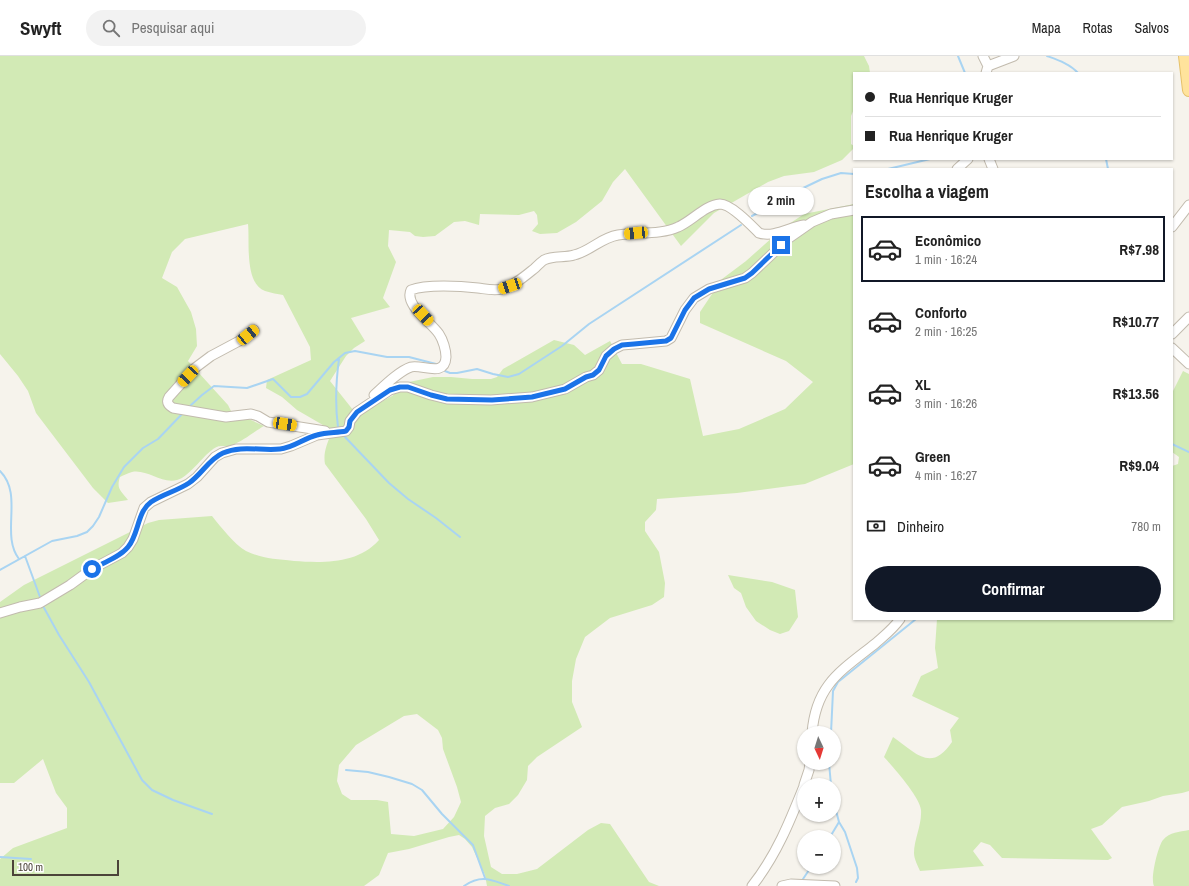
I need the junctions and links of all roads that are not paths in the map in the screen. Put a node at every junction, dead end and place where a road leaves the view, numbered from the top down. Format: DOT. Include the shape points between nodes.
graph roads {
  1 [pos="983,56"];
  2 [pos="1014,56"];
  3 [pos="1185,56"];
  4 [pos="987,70"];
  5 [pos="1189,90"];
  6 [pos="967,160"];
  7 [pos="958,168"];
  8 [pos="1189,205"];
  9 [pos="853,210"];
  10 [pos="808,224"];
  11 [pos="1173,226"];
  12 [pos="1189,317"];
  13 [pos="254,330"];
  14 [pos="1173,333"];
  15 [pos="1173,349"];
  16 [pos="1189,364"];
  17 [pos="371,403"];
  18 [pos="328,432"];
  19 [pos="0,612"];
  20 [pos="899,620"];
  21 [pos="813,726"];
  22 [pos="797,802"];
  23 [pos="753,886"];
  24 [pos="782,886"];
  25 [pos="835,886"];
  1 -- 4 [label="street"];
  2 -- 4 [label="street"];
  3 -- 5 [label="main road"];
  6 -- 7 [label="street"];
  8 -- 11 [label="street"];
  9 -- 10 [label="street" via="831,214"];
  10 -- 17 [label="street" via="788,238 745,278 709,289 694,298 671,338 666,341 622,345 606,356 599,370 593,375 565,389 532,397 492,400 447,399 400,387 390,390"];
  10 -- 17 [label="street" via="764,235 729,207 720,204 671,230 607,237 581,253 544,260 522,279 501,289 430,287 411,290 410,299 413,305 439,334 446,362 436,369 411,367 405,370 371,398"];
  12 -- 14 [label="street"];
  13 -- 18 [label="street" via="195,368 169,397 168,404 173,408 226,417 251,414 268,422"];
  15 -- 16 [label="street"];
  17 -- 18 [label="street" via="353,416 346,431"];
  18 -- 19 [label="street" via="281,449 236,449 222,453 192,481 144,508 133,539 122,553 40,603"];
  20 -- 21 [label="street" via="830,682 822,692"];
  22 -- 23 [label="street" via="767,866"];
  24 -- 25 [label="street"];
}
